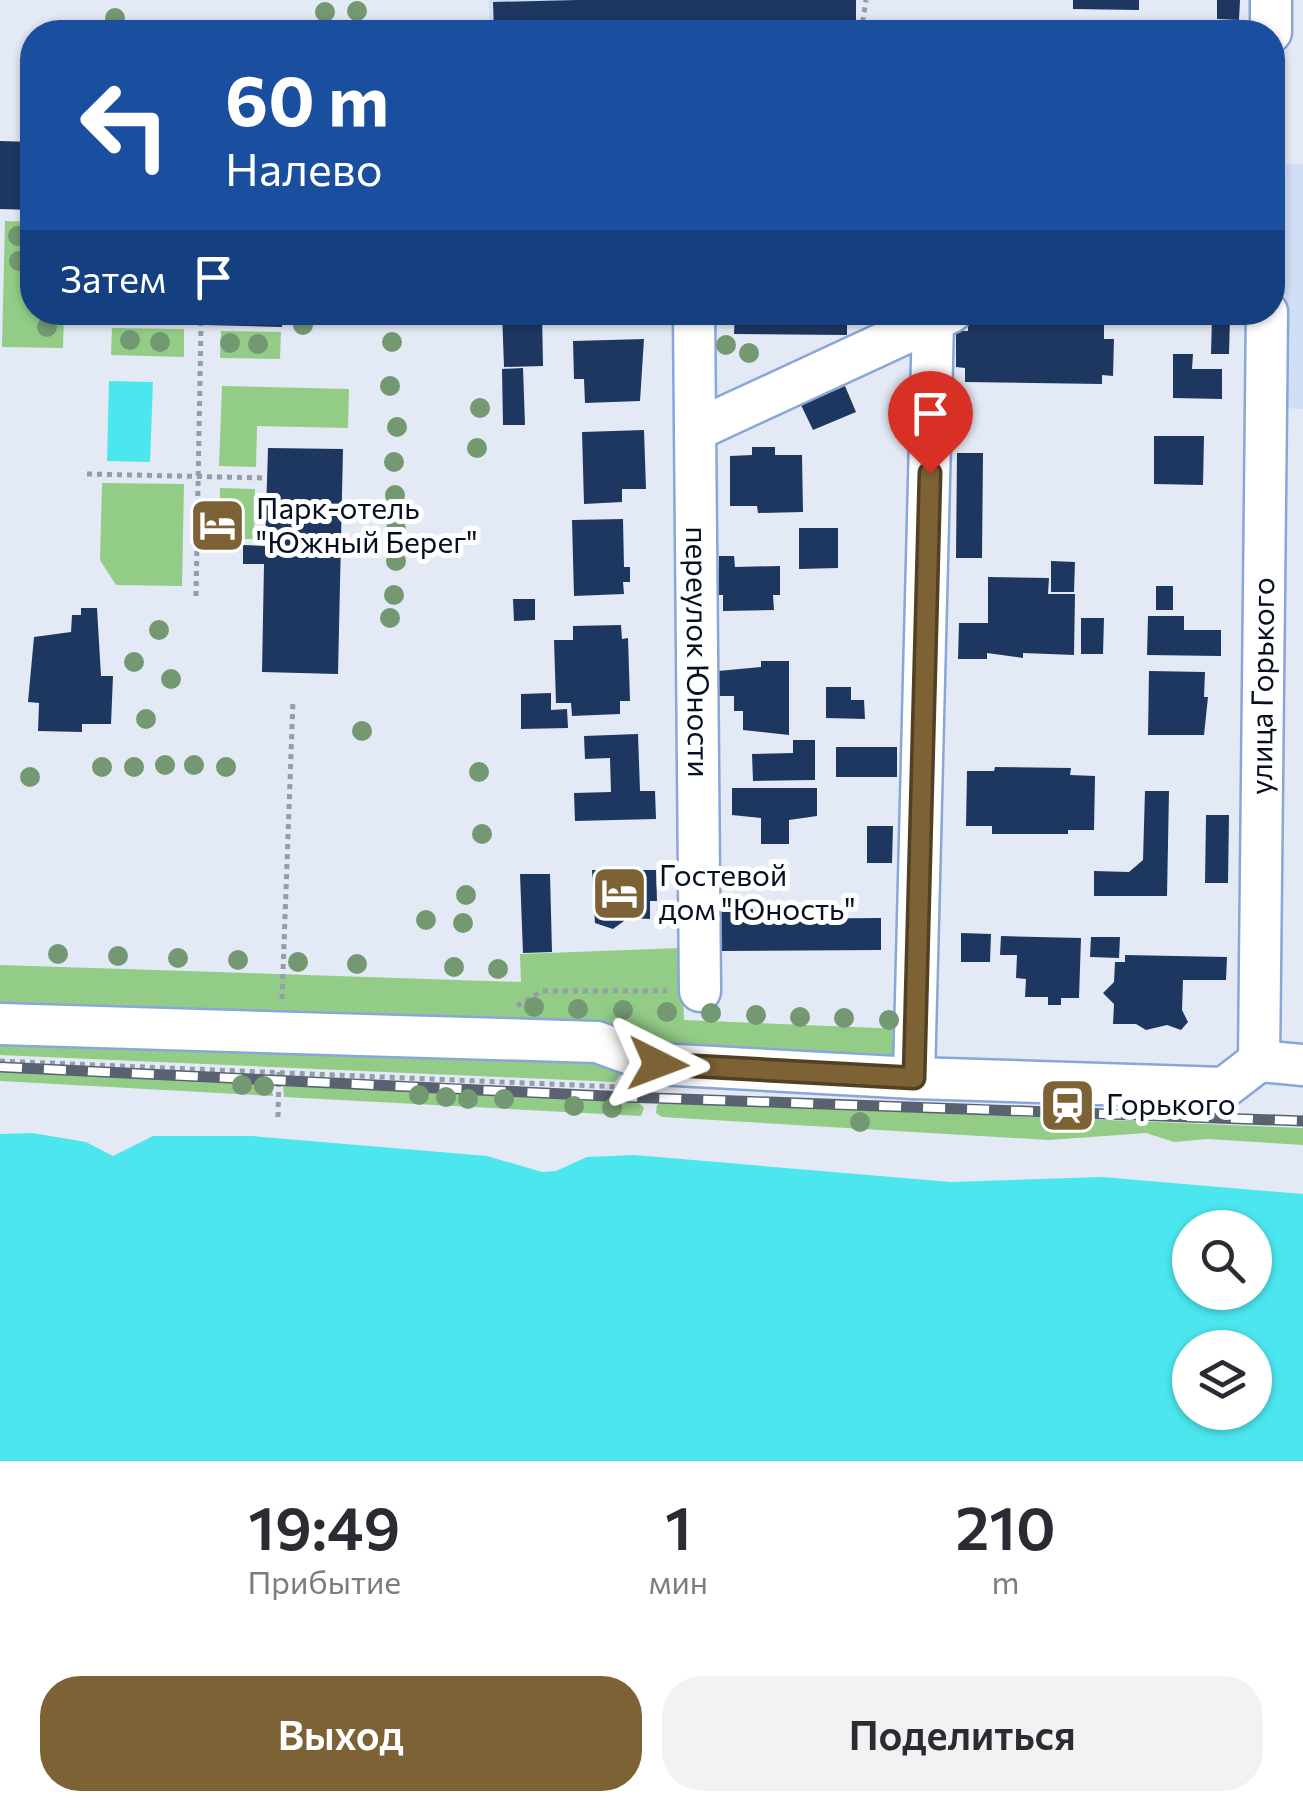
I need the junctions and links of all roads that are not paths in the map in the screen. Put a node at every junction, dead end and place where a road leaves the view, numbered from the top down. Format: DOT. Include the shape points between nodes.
graph roads {
  1 [pos="694,325"];
  2 [pos="923,325"];
  3 [pos="942,325"];
  4 [pos="1268,325"];
  5 [pos="696,430"];
  6 [pos="700,992"];
  7 [pos="0,1024"];
  8 [pos="1259,1061"];
  9 [pos="1303,1065"];
  10 [pos="914,1078"];
  1 -- 5 [label="street, переулок Юности"];
  2 -- 5 [label="street"];
  3 -- 10 [label="street"];
  4 -- 8 [label="street, улица Горького"];
  5 -- 6 [label="street, переулок Юности"];
  7 -- 10 [label="street" via="280,1054 510,1040 597,1042 658,1064"];
  8 -- 9 [label="street"];
  8 -- 10 [label="street" via="1224,1088"];
}
